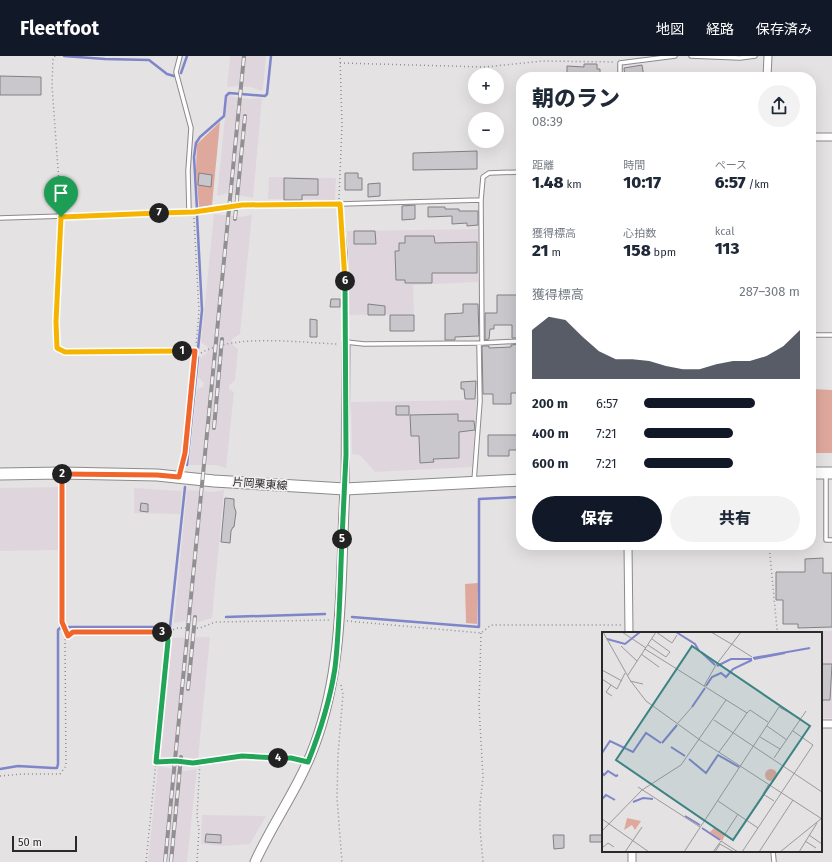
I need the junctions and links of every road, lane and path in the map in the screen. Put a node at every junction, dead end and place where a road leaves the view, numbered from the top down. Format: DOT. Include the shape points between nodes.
graph roads {
  1 [pos="55,56"];
  2 [pos="180,56"];
  3 [pos="340,56"];
  4 [pos="675,56"];
  5 [pos="691,56"];
  6 [pos="755,56"];
  7 [pos="768,56"];
  8 [pos="340,63"];
  9 [pos="620,63"];
  10 [pos="620,72"];
  11 [pos="767,72"];
  12 [pos="816,137"];
  13 [pos="832,137"];
  14 [pos="516,172"];
  15 [pos="481,200"];
  16 [pos="340,204"];
  17 [pos="189,212"];
  18 [pos="194,212"];
  19 [pos="61,217"];
  20 [pos="0,218"];
  21 [pos="816,335"];
  22 [pos="832,335"];
  23 [pos="516,341"];
  24 [pos="346,342"];
  25 [pos="481,343"];
  26 [pos="195,351"];
  27 [pos="62,473"];
  28 [pos="816,473"];
  29 [pos="829,473"];
  30 [pos="0,474"];
  31 [pos="179,477"];
  32 [pos="516,480"];
  33 [pos="474,483"];
  34 [pos="344,489"];
  35 [pos="832,540"];
  36 [pos="628,550"];
  37 [pos="769,550"];
  38 [pos="339,621"];
  39 [pos="629,625"];
  40 [pos="167,632"];
  41 [pos="629,632"];
  42 [pos="774,632"];
  43 [pos="481,633"];
  44 [pos="68,636"];
  45 [pos="341,685"];
  46 [pos="156,762"];
  47 [pos="200,762"];
  48 [pos="308,762"];
  49 [pos="0,776"];
  50 [pos="773,852"];
  51 [pos="146,862"];
  52 [pos="197,862"];
  53 [pos="255,862"];
  54 [pos="342,862"];
  55 [pos="483,862"];
  56 [pos="774,862"];
  1 -- 19 [label="path" via="52,59 52,86"];
  2 -- 17 [label="lane" via="176,72 191,128"];
  3 -- 8 [label="path"];
  4 -- 9 [label="lane"];
  5 -- 6 [label="lane"];
  7 -- 11 [label="street"];
  8 -- 9 [label="path" via="485,66 544,61"];
  8 -- 16 [label="path"];
  9 -- 10 [label="lane"];
  12 -- 13 [label="street"];
  14 -- 15 [label="lane" via="489,173 483,177"];
  15 -- 16 [label="lane"];
  15 -- 25 [label="lane"];
  16 -- 18 [label="lane" via="242,205"];
  16 -- 24 [label="lane" via="345,253"];
  17 -- 18 [label="lane"];
  17 -- 19 [label="lane"];
  18 -- 26 [label="path" via="199,311"];
  19 -- 20 [label="lane"];
  19 -- 26 [label="path" via="57,348 65,352"];
  21 -- 22 [label="lane"];
  23 -- 25 [label="lane"];
  24 -- 25 [label="lane"];
  24 -- 26 [label="path" via="341,344 241,341 200,353"];
  24 -- 34 [label="street"];
  25 -- 33 [label="lane"];
  26 -- 31 [label="lane" via="185,453"];
  27 -- 30 [label="main road, 片岡栗東線"];
  27 -- 31 [label="main road, 片岡栗東線"];
  27 -- 44 [label="path" via="62,622"];
  28 -- 29 [label="main road"];
  29 -- 35 [label="lane" via="826,540"];
  31 -- 34 [label="main road, 片岡栗東線"];
  32 -- 33 [label="main road, 片岡栗東線"];
  33 -- 34 [label="main road, 片岡栗東線"];
  34 -- 38 [label="street"];
  36 -- 39 [label="street"];
  37 -- 42 [label="path" via="777,629"];
  38 -- 40 [label="path" via="215,622 200,628 178,628"];
  38 -- 43 [label="path"];
  38 -- 48 [label="street" via="335,668 329,697"];
  39 -- 41 [label="street"];
  39 -- 43 [label="path" via="491,625"];
  40 -- 44 [label="path" via="73,632"];
  40 -- 46 [label="path"];
  43 -- 55 [label="path" via="479,706 483,777 480,829"];
  44 -- 49 [label="path" via="65,640 66,766 60,774 53,776"];
  45 -- 54 [label="path" via="343,694 337,798"];
  46 -- 47 [label="path"];
  46 -- 51 [label="path"];
  47 -- 48 [label="path" via="242,756 291,758"];
  47 -- 52 [label="path"];
  48 -- 53 [label="street"];
  50 -- 56 [label="lane"];
}
